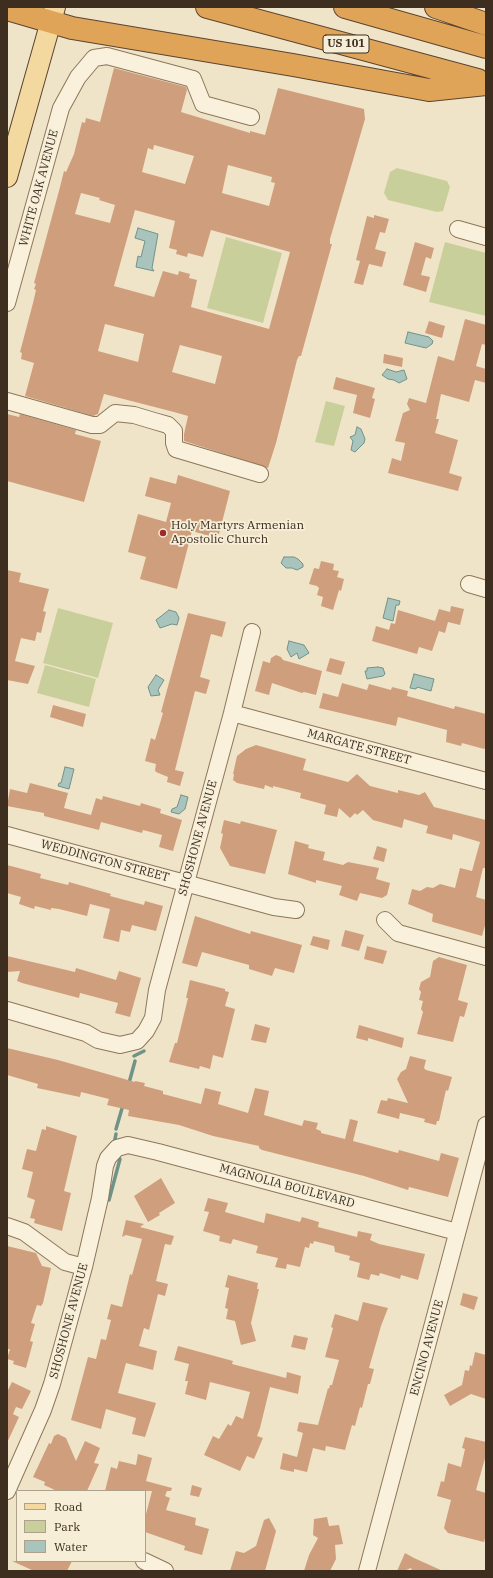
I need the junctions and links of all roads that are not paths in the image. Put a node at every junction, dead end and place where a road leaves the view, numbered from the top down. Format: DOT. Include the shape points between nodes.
graph roads {
  1 [pos="207,7"];
  2 [pos="345,7"];
  3 [pos="436,7"];
  4 [pos="7,9"];
  5 [pos="52,15"];
  6 [pos="486,24"];
  7 [pos="486,47"];
  8 [pos="486,83"];
  9 [pos="251,117"];
  10 [pos="7,177"];
  11 [pos="458,229"];
  12 [pos="486,237"];
  13 [pos="7,303"];
  14 [pos="7,401"];
  15 [pos="260,474"];
  16 [pos="469,584"];
  17 [pos="486,588"];
  18 [pos="252,632"];
  19 [pos="232,713"];
  20 [pos="486,781"];
  21 [pos="7,834"];
  22 [pos="186,883"];
  23 [pos="296,910"];
  24 [pos="385,920"];
  25 [pos="486,957"];
  26 [pos="7,1010"];
  27 [pos="486,1125"];
  28 [pos="117,1148"];
  29 [pos="7,1226"];
  30 [pos="457,1232"];
  31 [pos="84,1267"];
  32 [pos="7,1491"];
  33 [pos="7,1497"];
  34 [pos="16,1502"];
  35 [pos="146,1562"];
  36 [pos="165,1571"];
  37 [pos="367,1571"];
  1 -- 8 [label="highway, US 101"];
  2 -- 7 [label="highway"];
  3 -- 6 [label="highway"];
  4 -- 5 [label="highway"];
  5 -- 8 [label="highway" via="429,90"];
  5 -- 10 [label="main road"];
  9 -- 13 [label="street, WHITE OAK AVENUE" via="202,104 193,79 107,56 94,58 78,77 61,108"];
  11 -- 12 [label="street"];
  14 -- 15 [label="street" via="92,426 100,425 115,413 134,415 168,425 174,431 176,449"];
  16 -- 17 [label="street"];
  18 -- 19 [label="street, SHOSHONE AVENUE"];
  19 -- 20 [label="street, MARGATE STREET"];
  19 -- 22 [label="street, SHOSHONE AVENUE"];
  21 -- 22 [label="street, WEDDINGTON STREET"];
  22 -- 23 [label="street, WEDDINGTON STREET" via="274,907"];
  22 -- 26 [label="street, SHOSHONE AVENUE" via="152,1018 146,1031 137,1041 112,1044 86,1033"];
  24 -- 25 [label="street" via="398,933"];
  27 -- 30 [label="street, ENCINO AVENUE"];
  28 -- 30 [label="street, MAGNOLIA BOULEVARD" via="128,1145 158,1152"];
  28 -- 31 [label="street, SHOSHONE AVENUE" via="105,1166"];
  29 -- 31 [label="street" via="24,1232 65,1262"];
  30 -- 37 [label="street, ENCINO AVENUE"];
  31 -- 32 [label="street, SHOSHONE AVENUE" via="52,1384"];
  33 -- 34 [label="street"];
  35 -- 36 [label="street"];
}
